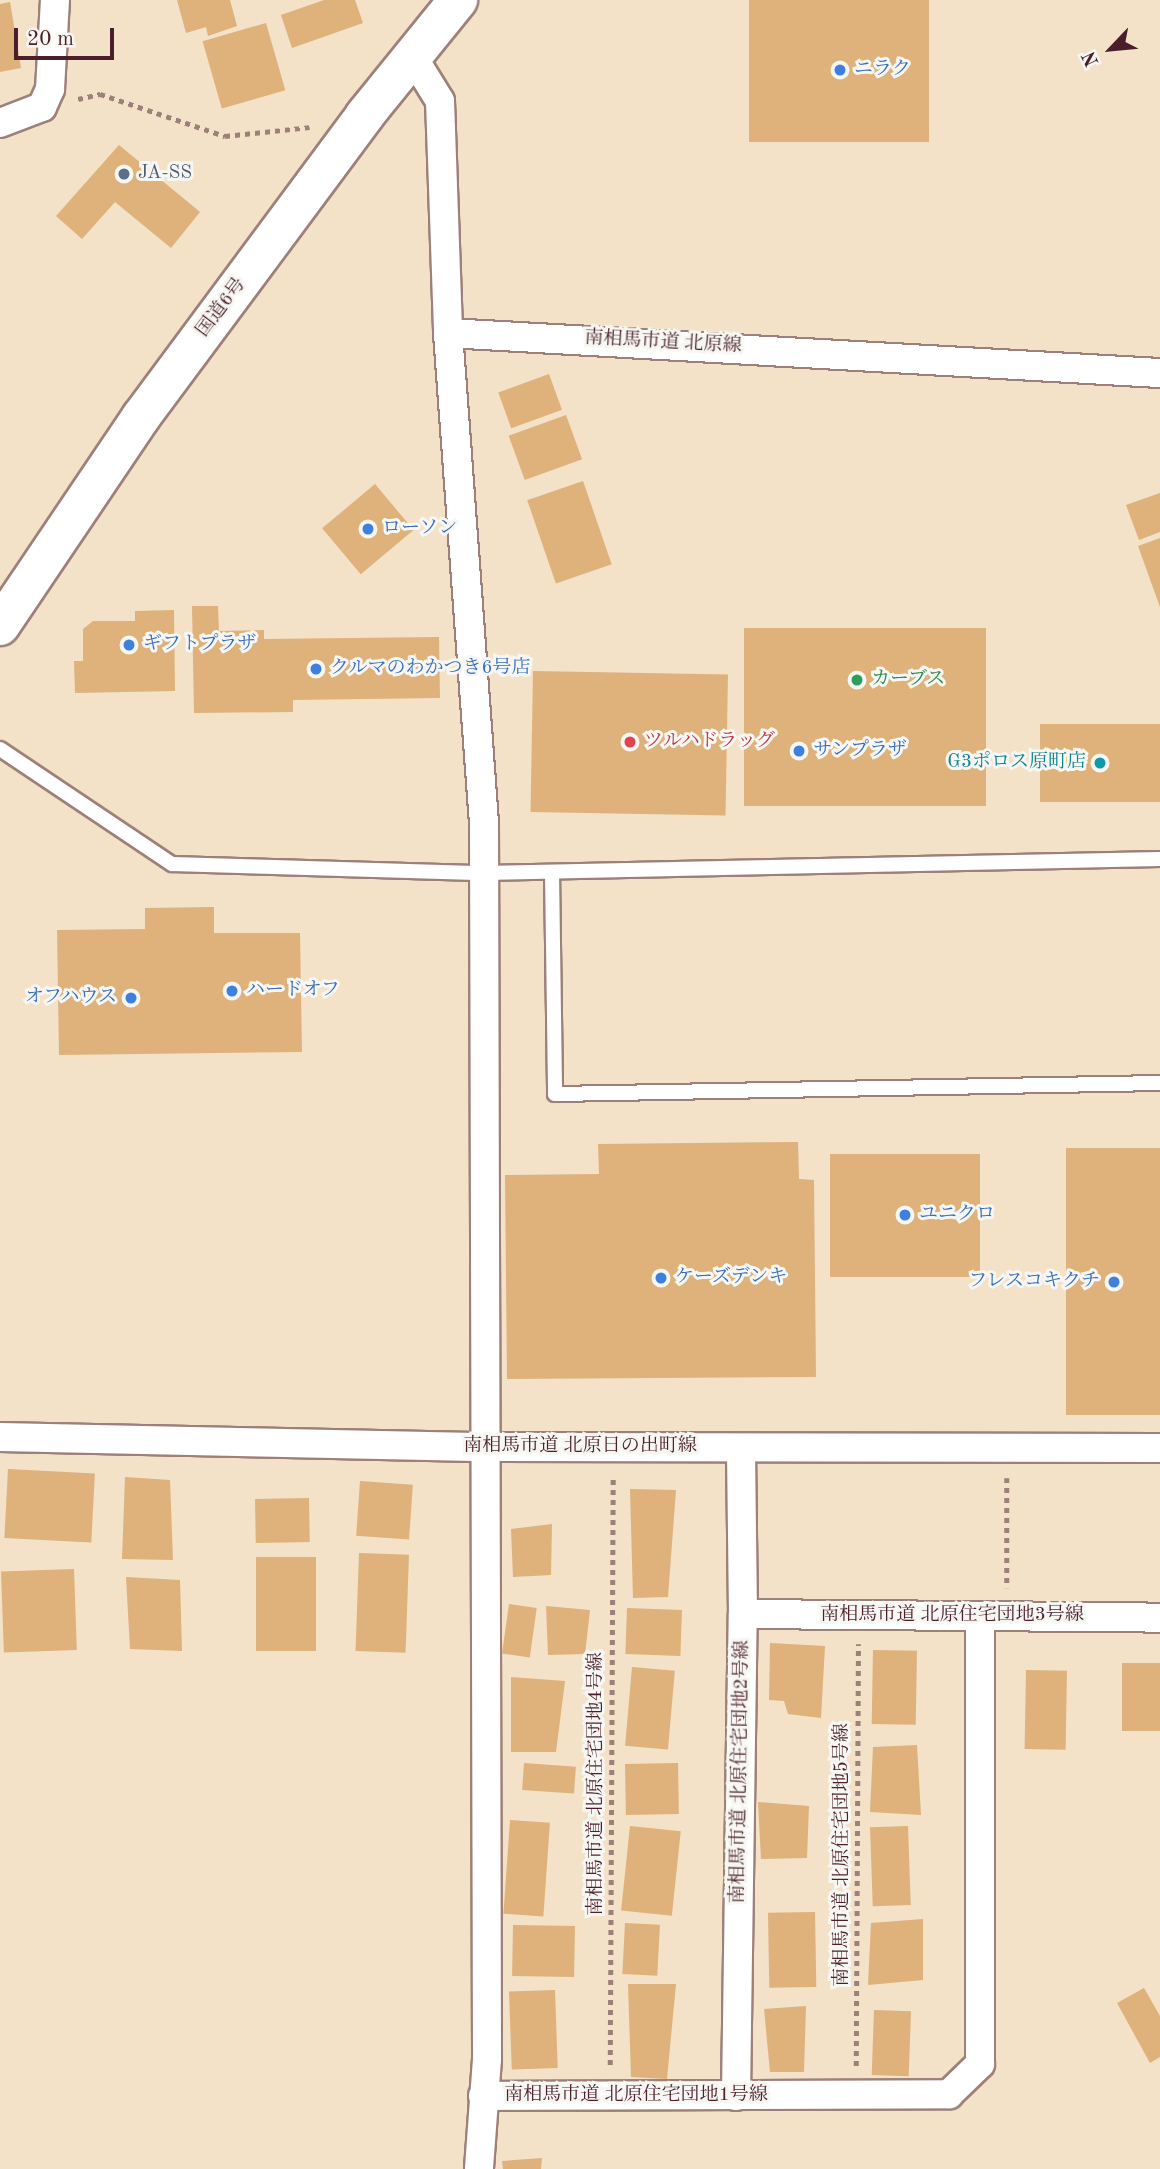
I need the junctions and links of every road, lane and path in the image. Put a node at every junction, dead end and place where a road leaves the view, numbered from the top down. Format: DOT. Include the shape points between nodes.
graph roads {
  1 [pos="55,0"];
  2 [pos="458,0"];
  3 [pos="414,59"];
  4 [pos="42,107"];
  5 [pos="365,115"];
  6 [pos="0,123"];
  7 [pos="447,333"];
  8 [pos="1160,373"];
  9 [pos="0,626"];
  10 [pos="0,749"];
  11 [pos="1160,859"];
  12 [pos="552,872"];
  13 [pos="484,873"];
  14 [pos="1160,1083"];
  15 [pos="0,1437"];
  16 [pos="487,1447"];
  17 [pos="741,1448"];
  18 [pos="1160,1448"];
  19 [pos="613,1472"];
  20 [pos="1007,1476"];
  21 [pos="743,1614"];
  22 [pos="858,1616"];
  23 [pos="994,1618"];
  24 [pos="1160,1618"];
  25 [pos="856,2095"];
  26 [pos="483,2096"];
  27 [pos="736,2096"];
  28 [pos="607,2097"];
  29 [pos="479,2169"];
  1 -- 4 [label="street" via="50,89"];
  2 -- 3 [label="highway, 国道6号"];
  3 -- 5 [label="highway, 国道6号"];
  3 -- 7 [label="street" via="440,101"];
  4 -- 5 [label="path" via="100,94 225,135 304,128"];
  4 -- 6 [label="street"];
  5 -- 9 [label="highway, 国道6号" via="141,417"];
  7 -- 8 [label="street, 南相馬市道 北原線"];
  7 -- 13 [label="street, 南相馬市道 北原住宅団地1号線"];
  10 -- 13 [label="lane" via="172,864"];
  11 -- 12 [label="lane"];
  12 -- 13 [label="lane"];
  12 -- 14 [label="lane" via="555,1094"];
  13 -- 16 [label="street, 南相馬市道 北原住宅団地1号線"];
  15 -- 16 [label="street, 南相馬市道 北原日の出町線"];
  16 -- 17 [label="street, 南相馬市道 北原日の出町線"];
  16 -- 26 [label="street, 南相馬市道 北原住宅団地1号線"];
  17 -- 18 [label="street, 南相馬市道 北原日の出町線"];
  17 -- 21 [label="street, 南相馬市道 北原住宅団地2号線"];
  19 -- 28 [label="path, 南相馬市道 北原住宅団地4号線"];
  20 -- 23 [label="path"];
  21 -- 22 [label="street, 南相馬市道 北原住宅団地3号線"];
  21 -- 27 [label="street, 南相馬市道 北原住宅団地2号線"];
  22 -- 23 [label="street, 南相馬市道 北原住宅団地3号線"];
  22 -- 25 [label="path, 南相馬市道 北原住宅団地5号線"];
  23 -- 24 [label="street, 南相馬市道 北原住宅団地3号線"];
  23 -- 25 [label="street, 南相馬市道 北原住宅団地1号線" via="980,2064 948,2094"];
  25 -- 27 [label="street, 南相馬市道 北原住宅団地1号線"];
  26 -- 28 [label="street, 南相馬市道 北原住宅団地1号線"];
  26 -- 29 [label="street"];
  27 -- 28 [label="street, 南相馬市道 北原住宅団地1号線"];
}
